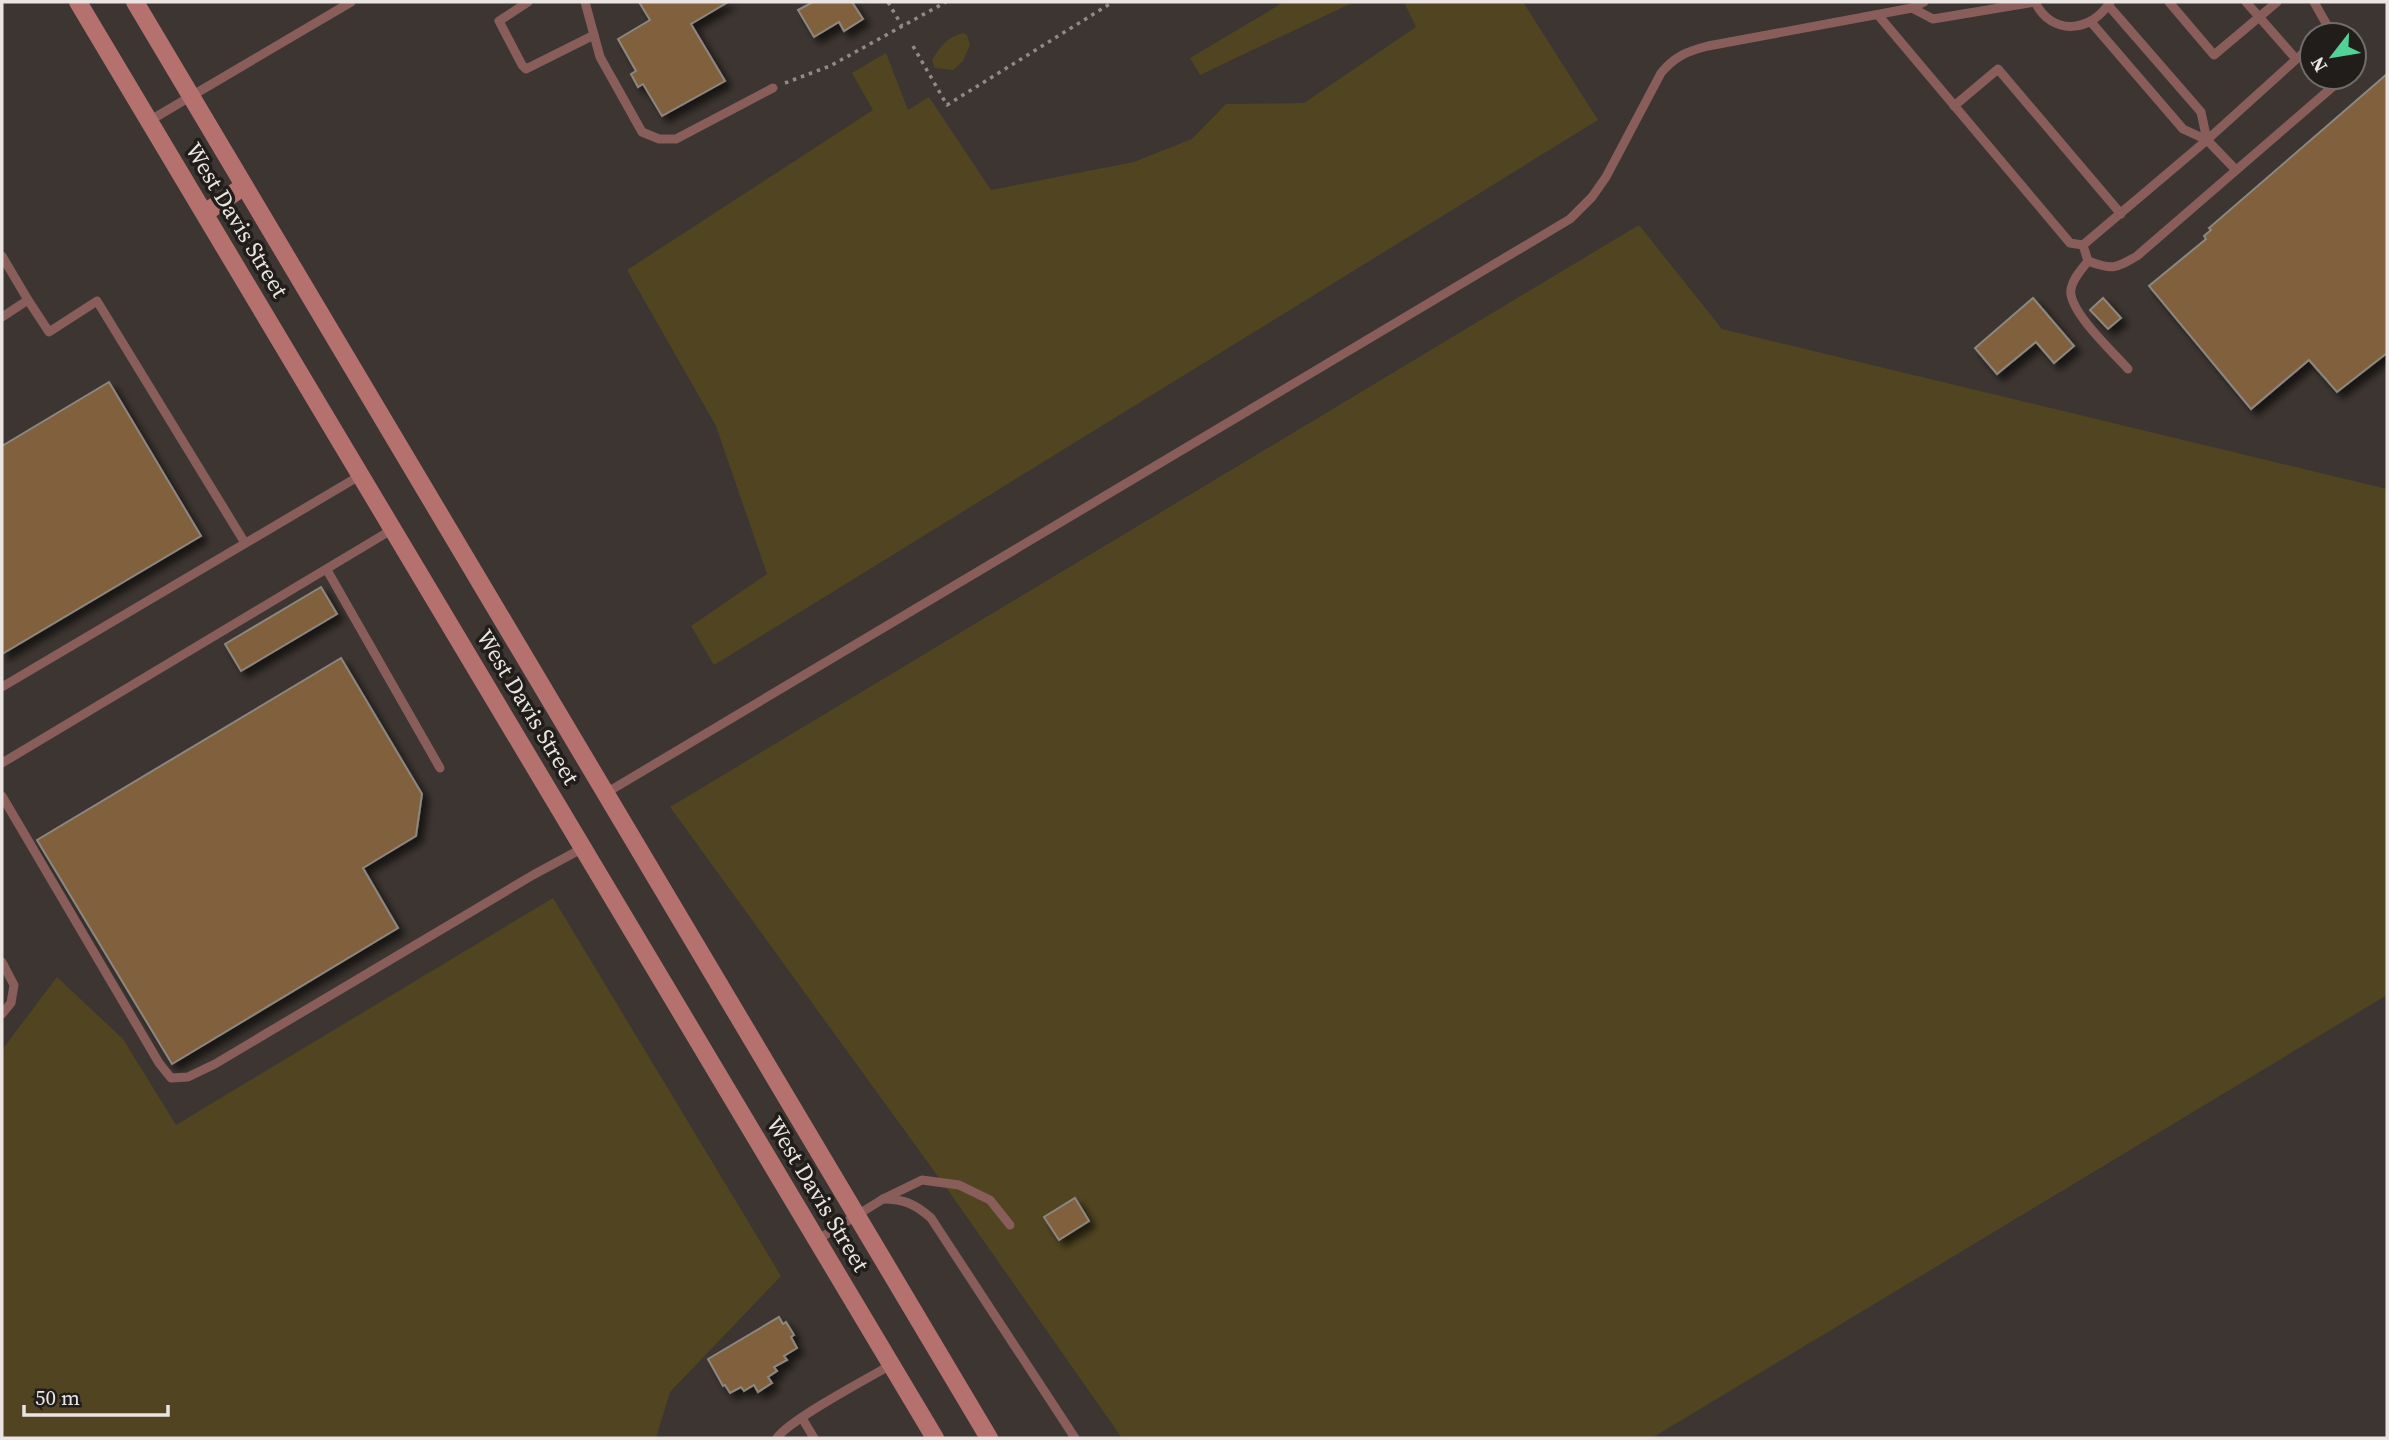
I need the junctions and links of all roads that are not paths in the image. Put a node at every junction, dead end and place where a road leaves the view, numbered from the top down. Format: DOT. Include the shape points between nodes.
graph roads {
  1 [pos="78,2"];
  2 [pos="135,2"];
  3 [pos="351,2"];
  4 [pos="528,2"];
  5 [pos="585,2"];
  6 [pos="1924,2"];
  7 [pos="2035,2"];
  8 [pos="2169,2"];
  9 [pos="2246,2"];
  10 [pos="2277,2"];
  11 [pos="2314,2"];
  12 [pos="2109,3"];
  13 [pos="1912,8"];
  14 [pos="1878,15"];
  15 [pos="2259,16"];
  16 [pos="2325,21"];
  17 [pos="2091,22"];
  18 [pos="594,35"];
  19 [pos="2296,59"];
  20 [pos="773,88"];
  21 [pos="2328,91"];
  22 [pos="191,96"];
  23 [pos="1955,106"];
  24 [pos="149,121"];
  25 [pos="2207,140"];
  26 [pos="2236,170"];
  27 [pos="244,186"];
  28 [pos="205,213"];
  29 [pos="2122,214"];
  30 [pos="2083,245"];
  31 [pos="2,256"];
  32 [pos="2088,261"];
  33 [pos="28,300"];
  34 [pos="2,317"];
  35 [pos="2128,369"];
  36 [pos="360,475"];
  37 [pos="393,529"];
  38 [pos="245,543"];
  39 [pos="327,570"];
  40 [pos="2,687"];
  41 [pos="2,763"];
  42 [pos="440,768"];
  43 [pos="606,793"];
  44 [pos="2,796"];
  45 [pos="583,848"];
  46 [pos="2,962"];
  47 [pos="2,1014"];
  48 [pos="883,1199"];
  49 [pos="856,1215"];
  50 [pos="1010,1225"];
  51 [pos="817,1240"];
  52 [pos="891,1365"];
  53 [pos="802,1418"];
  54 [pos="777,1438"];
  55 [pos="814,1438"];
  56 [pos="935,1438"];
  57 [pos="989,1438"];
  58 [pos="1075,1438"];
  1 -- 24 [label="main road, West Davis Street"];
  2 -- 22 [label="main road, West Davis Street"];
  3 -- 22 [label="lane"];
  4 -- 18 [label="lane" via="499,21 526,69"];
  5 -- 18 [label="lane"];
  6 -- 13 [label="lane"];
  7 -- 13 [label="lane" via="1933,19"];
  7 -- 17 [label="lane" via="2046,17 2060,25 2076,27"];
  8 -- 15 [label="lane" via="2214,55"];
  9 -- 15 [label="lane"];
  10 -- 15 [label="lane"];
  11 -- 16 [label="lane"];
  12 -- 17 [label="lane"];
  12 -- 25 [label="lane" via="2201,112"];
  13 -- 14 [label="lane"];
  14 -- 23 [label="lane"];
  14 -- 43 [label="lane" via="1708,46 1671,60 1606,177 1570,219"];
  15 -- 19 [label="lane"];
  17 -- 25 [label="lane" via="2183,129"];
  18 -- 20 [label="lane" via="600,57 642,132 659,139 676,139"];
  19 -- 25 [label="lane"];
  21 -- 26 [label="lane"];
  22 -- 24 [label="lane"];
  22 -- 27 [label="main road, West Davis Street"];
  23 -- 29 [label="lane" via="1998,69"];
  23 -- 30 [label="lane" via="2070,243"];
  24 -- 28 [label="main road, West Davis Street"];
  25 -- 26 [label="lane"];
  25 -- 29 [label="lane"];
  26 -- 32 [label="lane" via="2137,256 2116,268"];
  27 -- 28 [label="main road"];
  27 -- 43 [label="main road, West Davis Street"];
  28 -- 36 [label="main road, West Davis Street"];
  29 -- 30 [label="lane"];
  30 -- 32 [label="lane"];
  31 -- 33 [label="lane"];
  32 -- 35 [label="lane" via="2071,291 2076,309"];
  33 -- 34 [label="lane"];
  33 -- 38 [label="lane" via="49,332 97,301"];
  36 -- 37 [label="main road, West Davis Street"];
  36 -- 38 [label="lane"];
  37 -- 39 [label="lane"];
  37 -- 45 [label="main road, West Davis Street"];
  38 -- 40 [label="lane"];
  39 -- 41 [label="lane"];
  39 -- 42 [label="lane"];
  43 -- 49 [label="main road, West Davis Street"];
  44 -- 45 [label="lane" via="171,1078 188,1077 215,1064"];
  45 -- 51 [label="main road, West Davis Street"];
  46 -- 47 [label="lane" via="14,985"];
  48 -- 49 [label="lane"];
  48 -- 50 [label="lane" via="922,1180 959,1185 990,1200"];
  48 -- 58 [label="lane" via="915,1204 931,1218"];
  49 -- 51 [label="lane"];
  49 -- 57 [label="main road, West Davis Street"];
  51 -- 52 [label="main road, West Davis Street"];
  52 -- 53 [label="lane"];
  52 -- 56 [label="main road, West Davis Street"];
  53 -- 54 [label="lane"];
  53 -- 55 [label="lane"];
}
